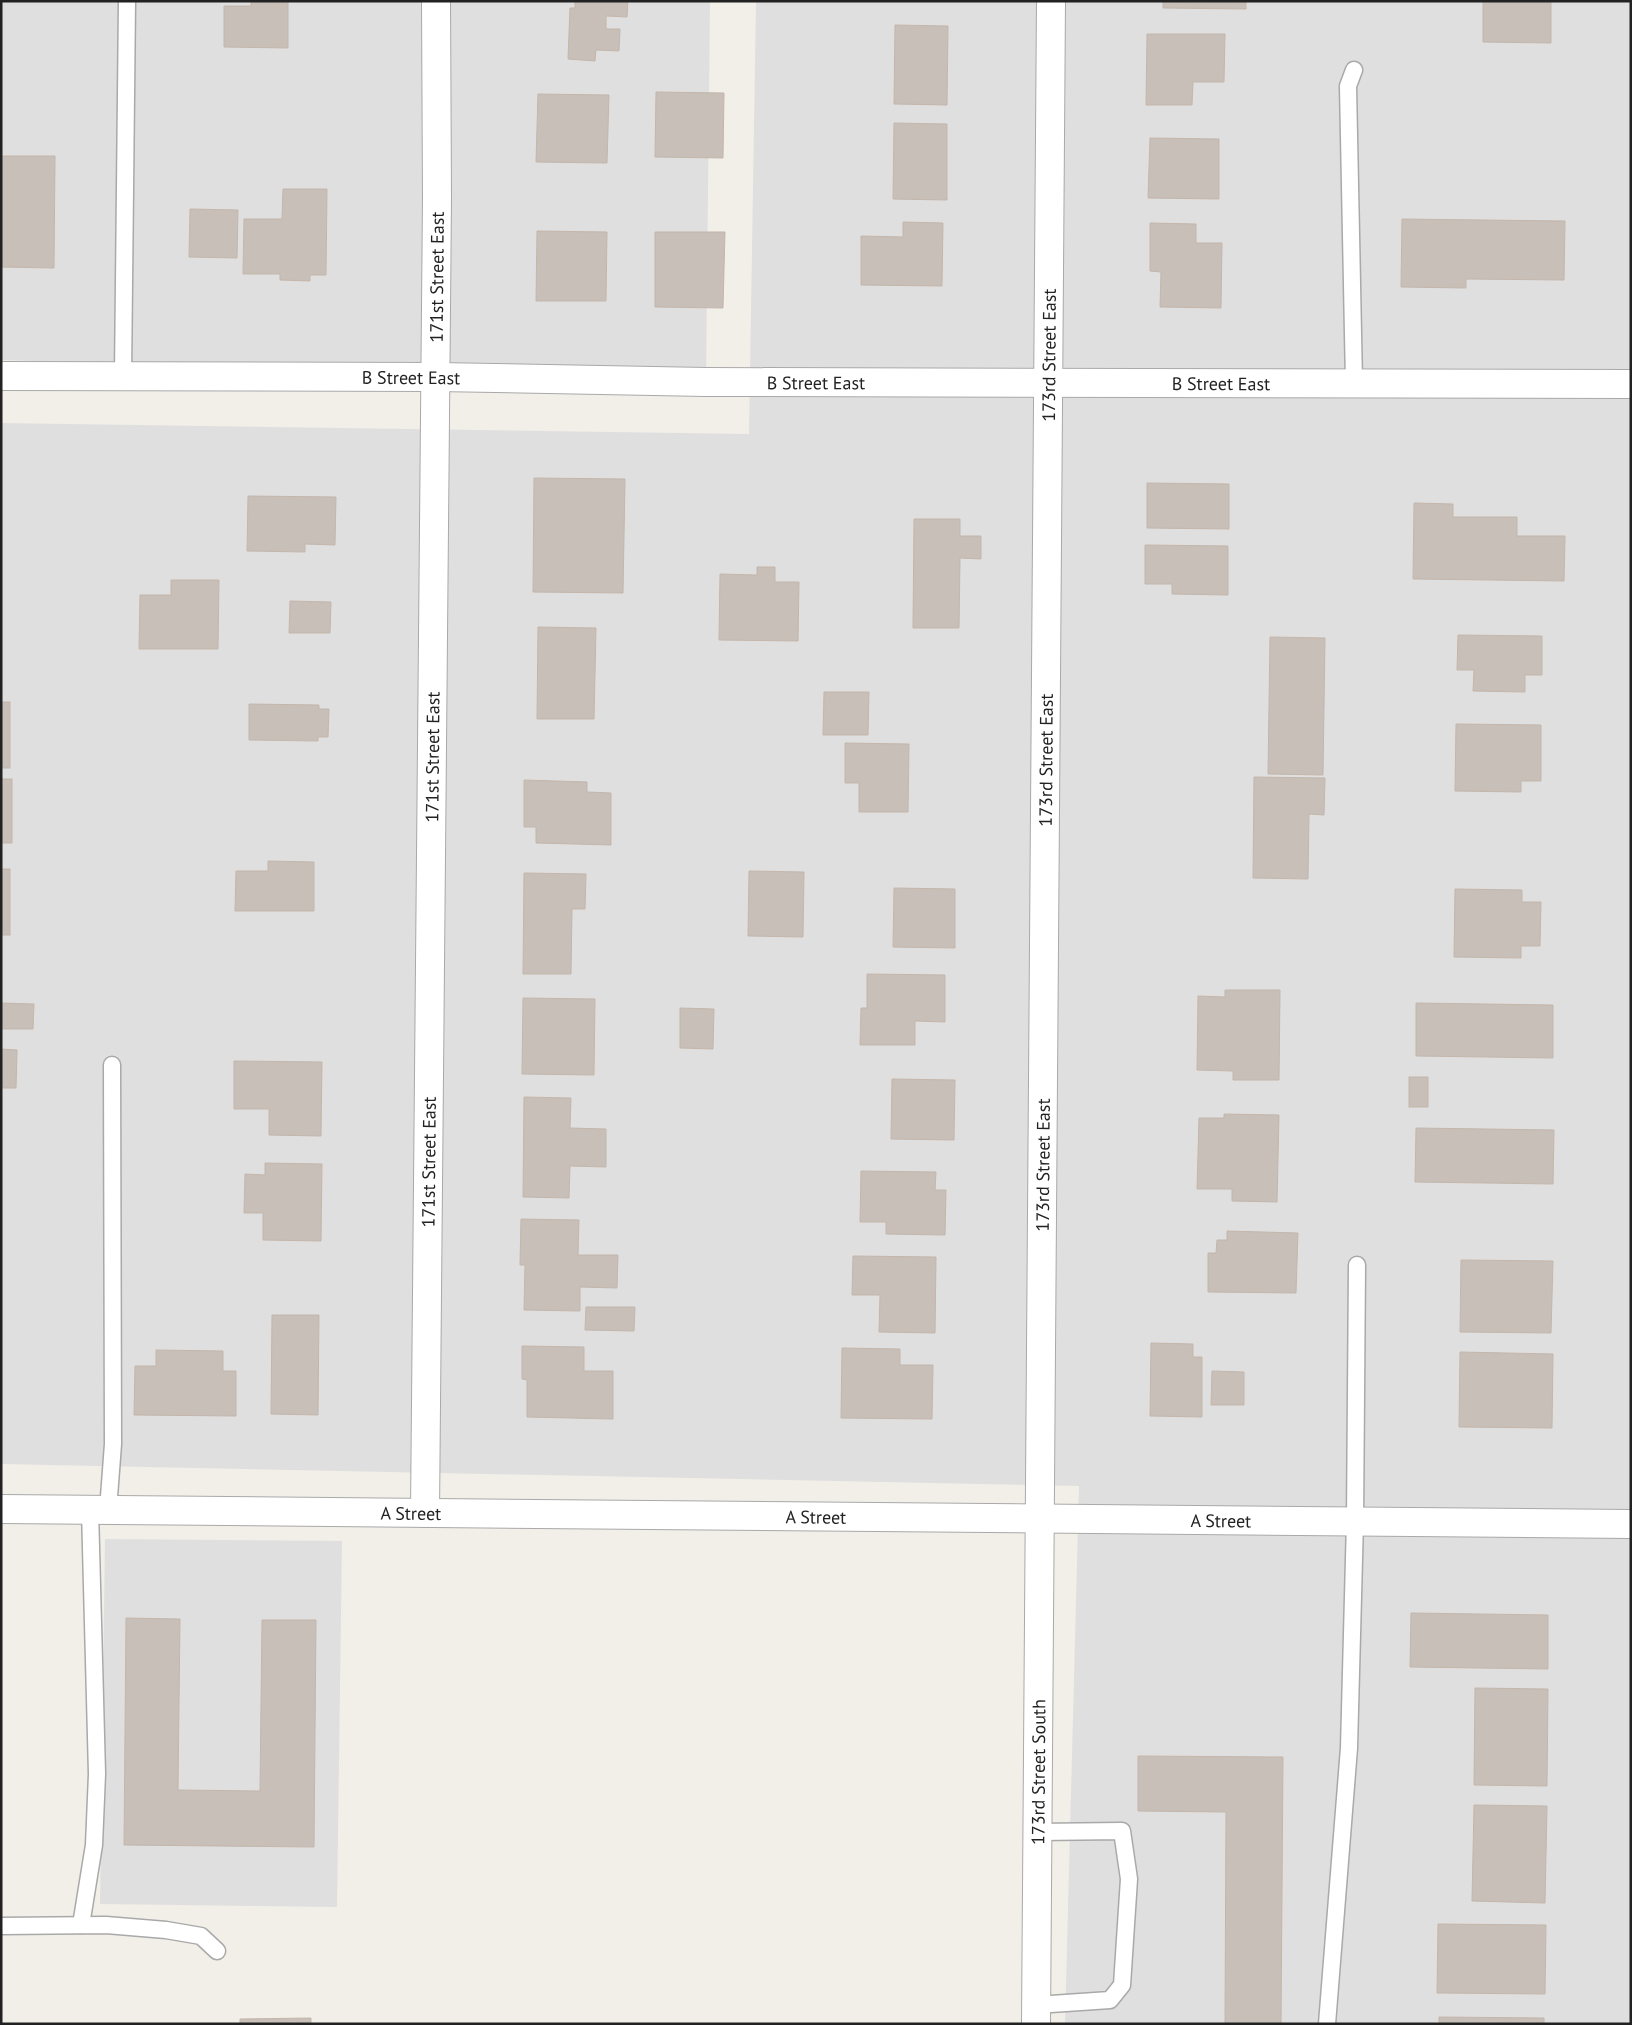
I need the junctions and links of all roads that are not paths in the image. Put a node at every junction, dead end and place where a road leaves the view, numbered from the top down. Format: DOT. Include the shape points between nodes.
graph roads {
  1 [pos="127,1"];
  2 [pos="436,1"];
  3 [pos="1051,1"];
  4 [pos="1354,70"];
  5 [pos="1,376"];
  6 [pos="123,376"];
  7 [pos="436,378"];
  8 [pos="1048,381"];
  9 [pos="1354,383"];
  10 [pos="1631,384"];
  11 [pos="112,1065"];
  12 [pos="1357,1265"];
  13 [pos="1,1509"];
  14 [pos="99,1510"];
  15 [pos="425,1513"];
  16 [pos="1041,1519"];
  17 [pos="1355,1521"];
  18 [pos="1631,1524"];
  19 [pos="1038,1832"];
  20 [pos="1,1926"];
  21 [pos="81,1926"];
  22 [pos="217,1951"];
  23 [pos="1036,2014"];
  24 [pos="1327,2024"];
  1 -- 6 [label="lane"];
  2 -- 7 [label="street, 171st Street East"];
  3 -- 8 [label="street, 173rd Street East"];
  4 -- 9 [label="lane" via="1348,86 1348,99"];
  5 -- 6 [label="street, B Street East"];
  6 -- 7 [label="street, B Street East"];
  7 -- 8 [label="street, B Street East" via="706,382"];
  7 -- 15 [label="street, 171st Street East"];
  8 -- 9 [label="street, B Street East"];
  8 -- 16 [label="street, 173rd Street East"];
  9 -- 10 [label="street, B Street East"];
  11 -- 14 [label="lane" via="112,1444"];
  12 -- 17 [label="lane"];
  13 -- 14 [label="street, A Street"];
  14 -- 15 [label="street, A Street"];
  14 -- 21 [label="lane" via="94,1846"];
  15 -- 16 [label="street, A Street"];
  16 -- 17 [label="street, A Street"];
  16 -- 19 [label="street, 173rd Street South"];
  17 -- 18 [label="street, A Street"];
  17 -- 24 [label="lane" via="1349,1748"];
  19 -- 23 [label="street, 173rd Street South"];
  19 -- 23 [label="lane" via="1122,1831 1129,1879 1122,1985 1110,2000"];
  20 -- 21 [label="lane"];
  21 -- 22 [label="lane" via="201,1936"];
}
